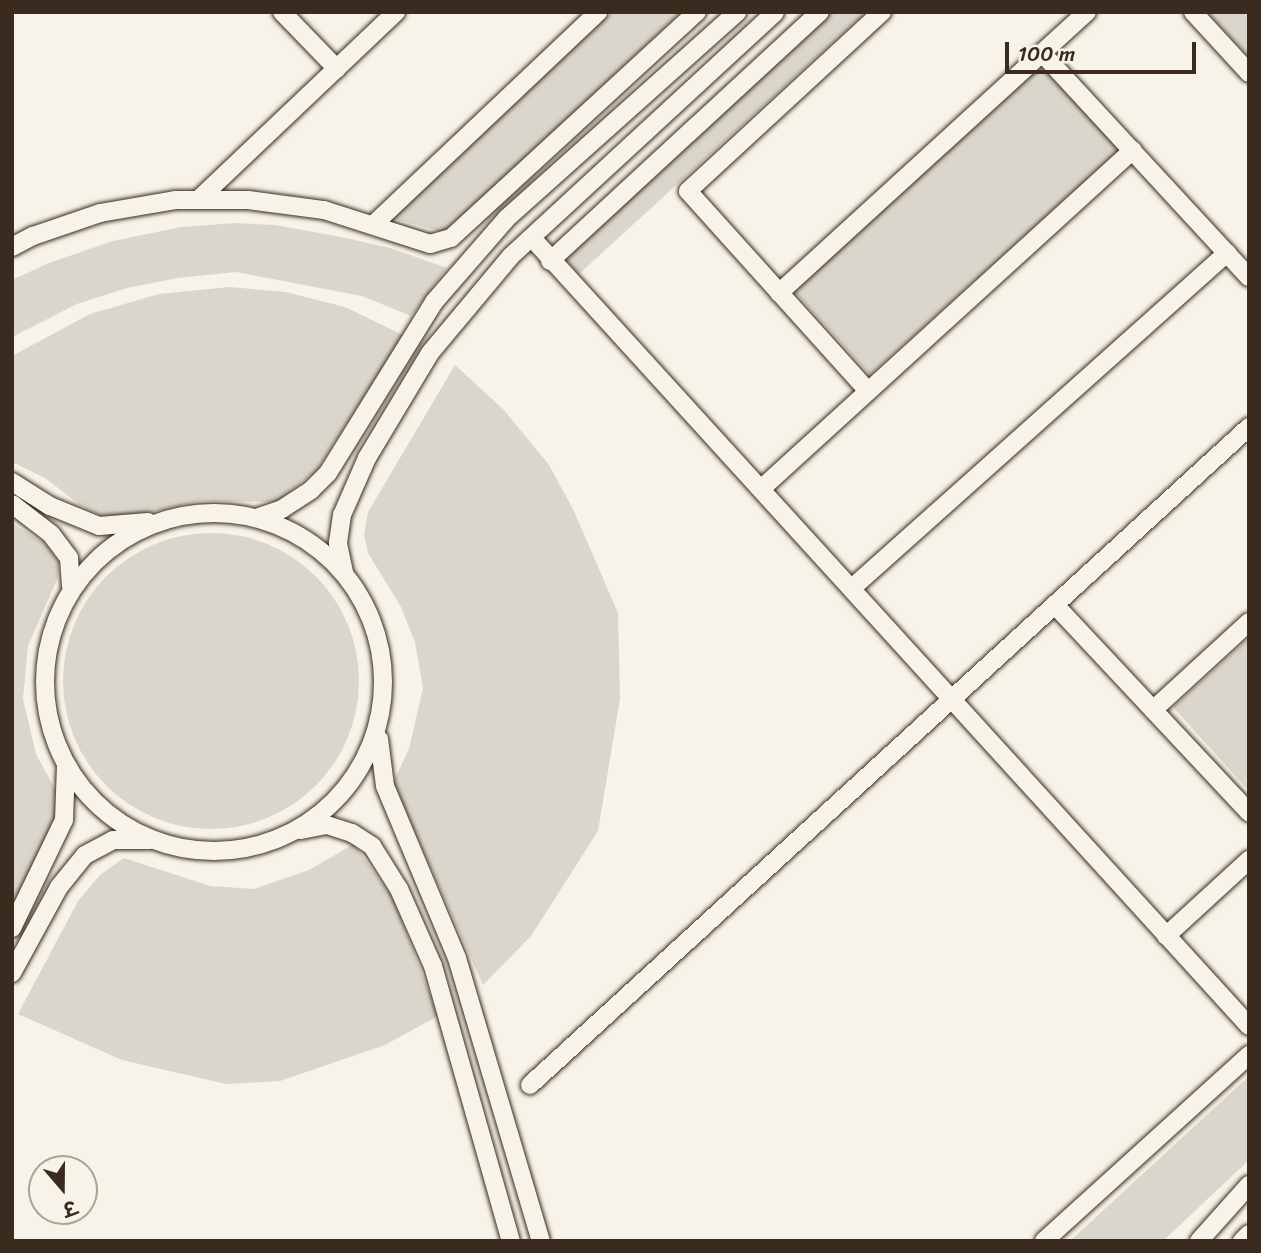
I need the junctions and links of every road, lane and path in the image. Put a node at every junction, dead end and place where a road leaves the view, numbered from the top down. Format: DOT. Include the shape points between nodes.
graph roads {
  1 [pos="282,12"];
  2 [pos="396,12"];
  3 [pos="598,12"];
  4 [pos="697,12"];
  5 [pos="737,12"];
  6 [pos="775,12"];
  7 [pos="820,12"];
  8 [pos="882,12"];
  9 [pos="1087,12"];
  10 [pos="1193,12"];
  11 [pos="1042,53"];
  12 [pos="337,69"];
  13 [pos="1249,73"];
  14 [pos="1133,150"];
  15 [pos="198,200"];
  16 [pos="476,215"];
  17 [pos="373,225"];
  18 [pos="494,233"];
  19 [pos="532,238"];
  20 [pos="12,247"];
  21 [pos="1227,253"];
  22 [pos="550,261"];
  23 [pos="1249,277"];
  24 [pos="779,293"];
  25 [pos="868,391"];
  26 [pos="1249,427"];
  27 [pos="12,482"];
  28 [pos="761,489"];
  29 [pos="12,504"];
  30 [pos="259,517"];
  31 [pos="165,518"];
  32 [pos="344,572"];
  33 [pos="71,586"];
  34 [pos="852,589"];
  35 [pos="1055,605"];
  36 [pos="1249,622"];
  37 [pos="953,699"];
  38 [pos="1153,709"];
  39 [pos="379,738"];
  40 [pos="66,764"];
  41 [pos="1249,812"];
  42 [pos="293,832"];
  43 [pos="150,841"];
  44 [pos="1249,860"];
  45 [pos="12,928"];
  46 [pos="1166,936"];
  47 [pos="12,973"];
  48 [pos="1249,1026"];
  49 [pos="1249,1055"];
  50 [pos="530,1085"];
  51 [pos="1249,1185"];
  52 [pos="1249,1204"];
  53 [pos="1249,1234"];
  54 [pos="511,1241"];
  55 [pos="541,1241"];
  56 [pos="1044,1241"];
  57 [pos="1199,1241"];
  58 [pos="1212,1241"];
  59 [pos="1242,1241"];
  1 -- 12 [label="street"];
  2 -- 12 [label="street"];
  3 -- 17 [label="street"];
  4 -- 16 [label="street"];
  5 -- 18 [label="street"];
  6 -- 19 [label="street"];
  7 -- 22 [label="street"];
  8 -- 24 [label="street" via="688,191"];
  9 -- 11 [label="street"];
  10 -- 13 [label="street"];
  11 -- 14 [label="street"];
  11 -- 24 [label="street"];
  12 -- 15 [label="street"];
  14 -- 21 [label="street"];
  14 -- 25 [label="street"];
  15 -- 17 [label="street" via="248,200 324,210"];
  15 -- 20 [label="street" via="100,213"];
  16 -- 17 [label="street" via="452,238 429,244"];
  16 -- 18 [label="street"];
  18 -- 30 [label="street" via="434,302 328,473 282,509"];
  19 -- 22 [label="street"];
  19 -- 32 [label="street" via="511,256 430,353 367,457 342,515 338,543"];
  21 -- 23 [label="street"];
  21 -- 34 [label="street"];
  22 -- 28 [label="street"];
  24 -- 25 [label="street"];
  25 -- 28 [label="street"];
  26 -- 35 [label="street"];
  27 -- 31 [label="street" via="50,506 99,526"];
  28 -- 34 [label="street"];
  29 -- 33 [label="street" via="51,534 69,558"];
  30 -- 31 [label="street" via="227,512"];
  30 -- 32 [label="street" via="313,543"];
  31 -- 33 [label="street" via="111,545"];
  32 -- 39 [label="street" via="373,621 384,672"];
  33 -- 40 [label="street" via="50,630 42,691"];
  34 -- 37 [label="street"];
  35 -- 37 [label="street"];
  35 -- 38 [label="street"];
  36 -- 38 [label="street"];
  37 -- 46 [label="street"];
  37 -- 50 [label="street"];
  38 -- 41 [label="street"];
  39 -- 42 [label="street" via="357,773 320,814"];
  39 -- 55 [label="street" via="386,786 457,958"];
  40 -- 43 [label="street" via="83,792 103,811"];
  40 -- 45 [label="street" via="64,820"];
  42 -- 43 [label="street" via="260,845 206,852"];
  42 -- 54 [label="street" via="327,825 352,833 372,846 399,889 433,966"];
  43 -- 47 [label="street" via="113,840 85,855 59,887"];
  44 -- 46 [label="street"];
  46 -- 48 [label="street"];
  49 -- 56 [label="street"];
  51 -- 57 [label="street"];
  52 -- 58 [label="street"];
  53 -- 59 [label="street"];
}
